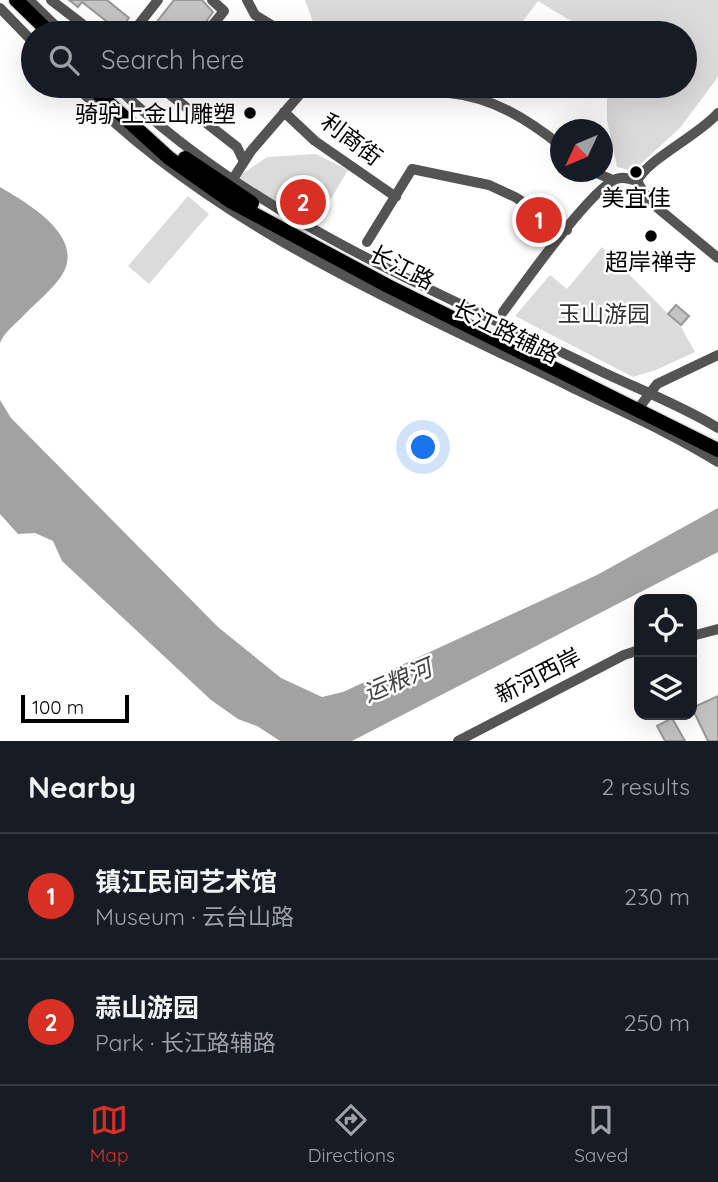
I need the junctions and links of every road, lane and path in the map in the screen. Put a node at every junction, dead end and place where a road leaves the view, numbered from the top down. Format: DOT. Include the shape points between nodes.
graph roads {
  1 [pos="4,0"];
  2 [pos="16,0"];
  3 [pos="29,0"];
  4 [pos="51,0"];
  5 [pos="158,0"];
  6 [pos="212,0"];
  7 [pos="247,0"];
  8 [pos="0,8"];
  9 [pos="25,21"];
  10 [pos="38,21"];
  11 [pos="51,21"];
  12 [pos="78,21"];
  13 [pos="141,21"];
  14 [pos="216,21"];
  15 [pos="265,21"];
  16 [pos="21,30"];
  17 [pos="90,98"];
  18 [pos="103,98"];
  19 [pos="117,98"];
  20 [pos="129,98"];
  21 [pos="177,98"];
  22 [pos="296,98"];
  23 [pos="475,98"];
  24 [pos="284,112"];
  25 [pos="718,113"];
  26 [pos="550,137"];
  27 [pos="244,162"];
  28 [pos="613,180"];
  29 [pos="637,181"];
  30 [pos="611,182"];
  31 [pos="230,183"];
  32 [pos="396,197"];
  33 [pos="567,230"];
  34 [pos="368,242"];
  35 [pos="718,258"];
  36 [pos="503,312"];
  37 [pos="718,355"];
  38 [pos="643,401"];
  39 [pos="718,428"];
  40 [pos="718,440"];
  41 [pos="718,450"];
  42 [pos="718,462"];
  43 [pos="718,629"];
  44 [pos="697,635"];
  45 [pos="634,652"];
  46 [pos="458,741"];
  1 -- 9 [label="main road"];
  2 -- 10 [label="main road"];
  3 -- 11 [label="street"];
  4 -- 12 [label="street"];
  5 -- 13 [label="street"];
  6 -- 14 [label="street" via="225,11"];
  7 -- 15 [label="street" via="255,15"];
  8 -- 16 [label="street"];
  17 -- 42 [label="street, 长江路辅路" via="173,172 266,233"];
  18 -- 38 [label="main road, 长江路" via="169,159 242,208 388,286"];
  19 -- 31 [label="main road, 长江路" via="166,144"];
  20 -- 31 [label="street"];
  21 -- 27 [label="street" via="237,147"];
  22 -- 24 [label="street"];
  23 -- 26 [label="street" via="520,117"];
  24 -- 27 [label="street"];
  24 -- 32 [label="street, 利商街" via="315,141"];
  25 -- 29 [label="street" via="642,171"];
  27 -- 31 [label="street"];
  28 -- 29 [label="street"];
  29 -- 35 [label="street" via="648,200"];
  30 -- 33 [label="street"];
  31 -- 38 [label="main road, 长江路" via="299,232"];
  32 -- 33 [label="street" via="412,169 466,179 515,197"];
  32 -- 34 [label="street"];
  33 -- 36 [label="street"];
  37 -- 38 [label="street" via="657,384"];
  38 -- 39 [label="street"];
  38 -- 40 [label="main road, 长江路"];
  38 -- 41 [label="main road, 长江路"];
  43 -- 44 [label="street"];
  45 -- 46 [label="street, 新河西岸"];
}
